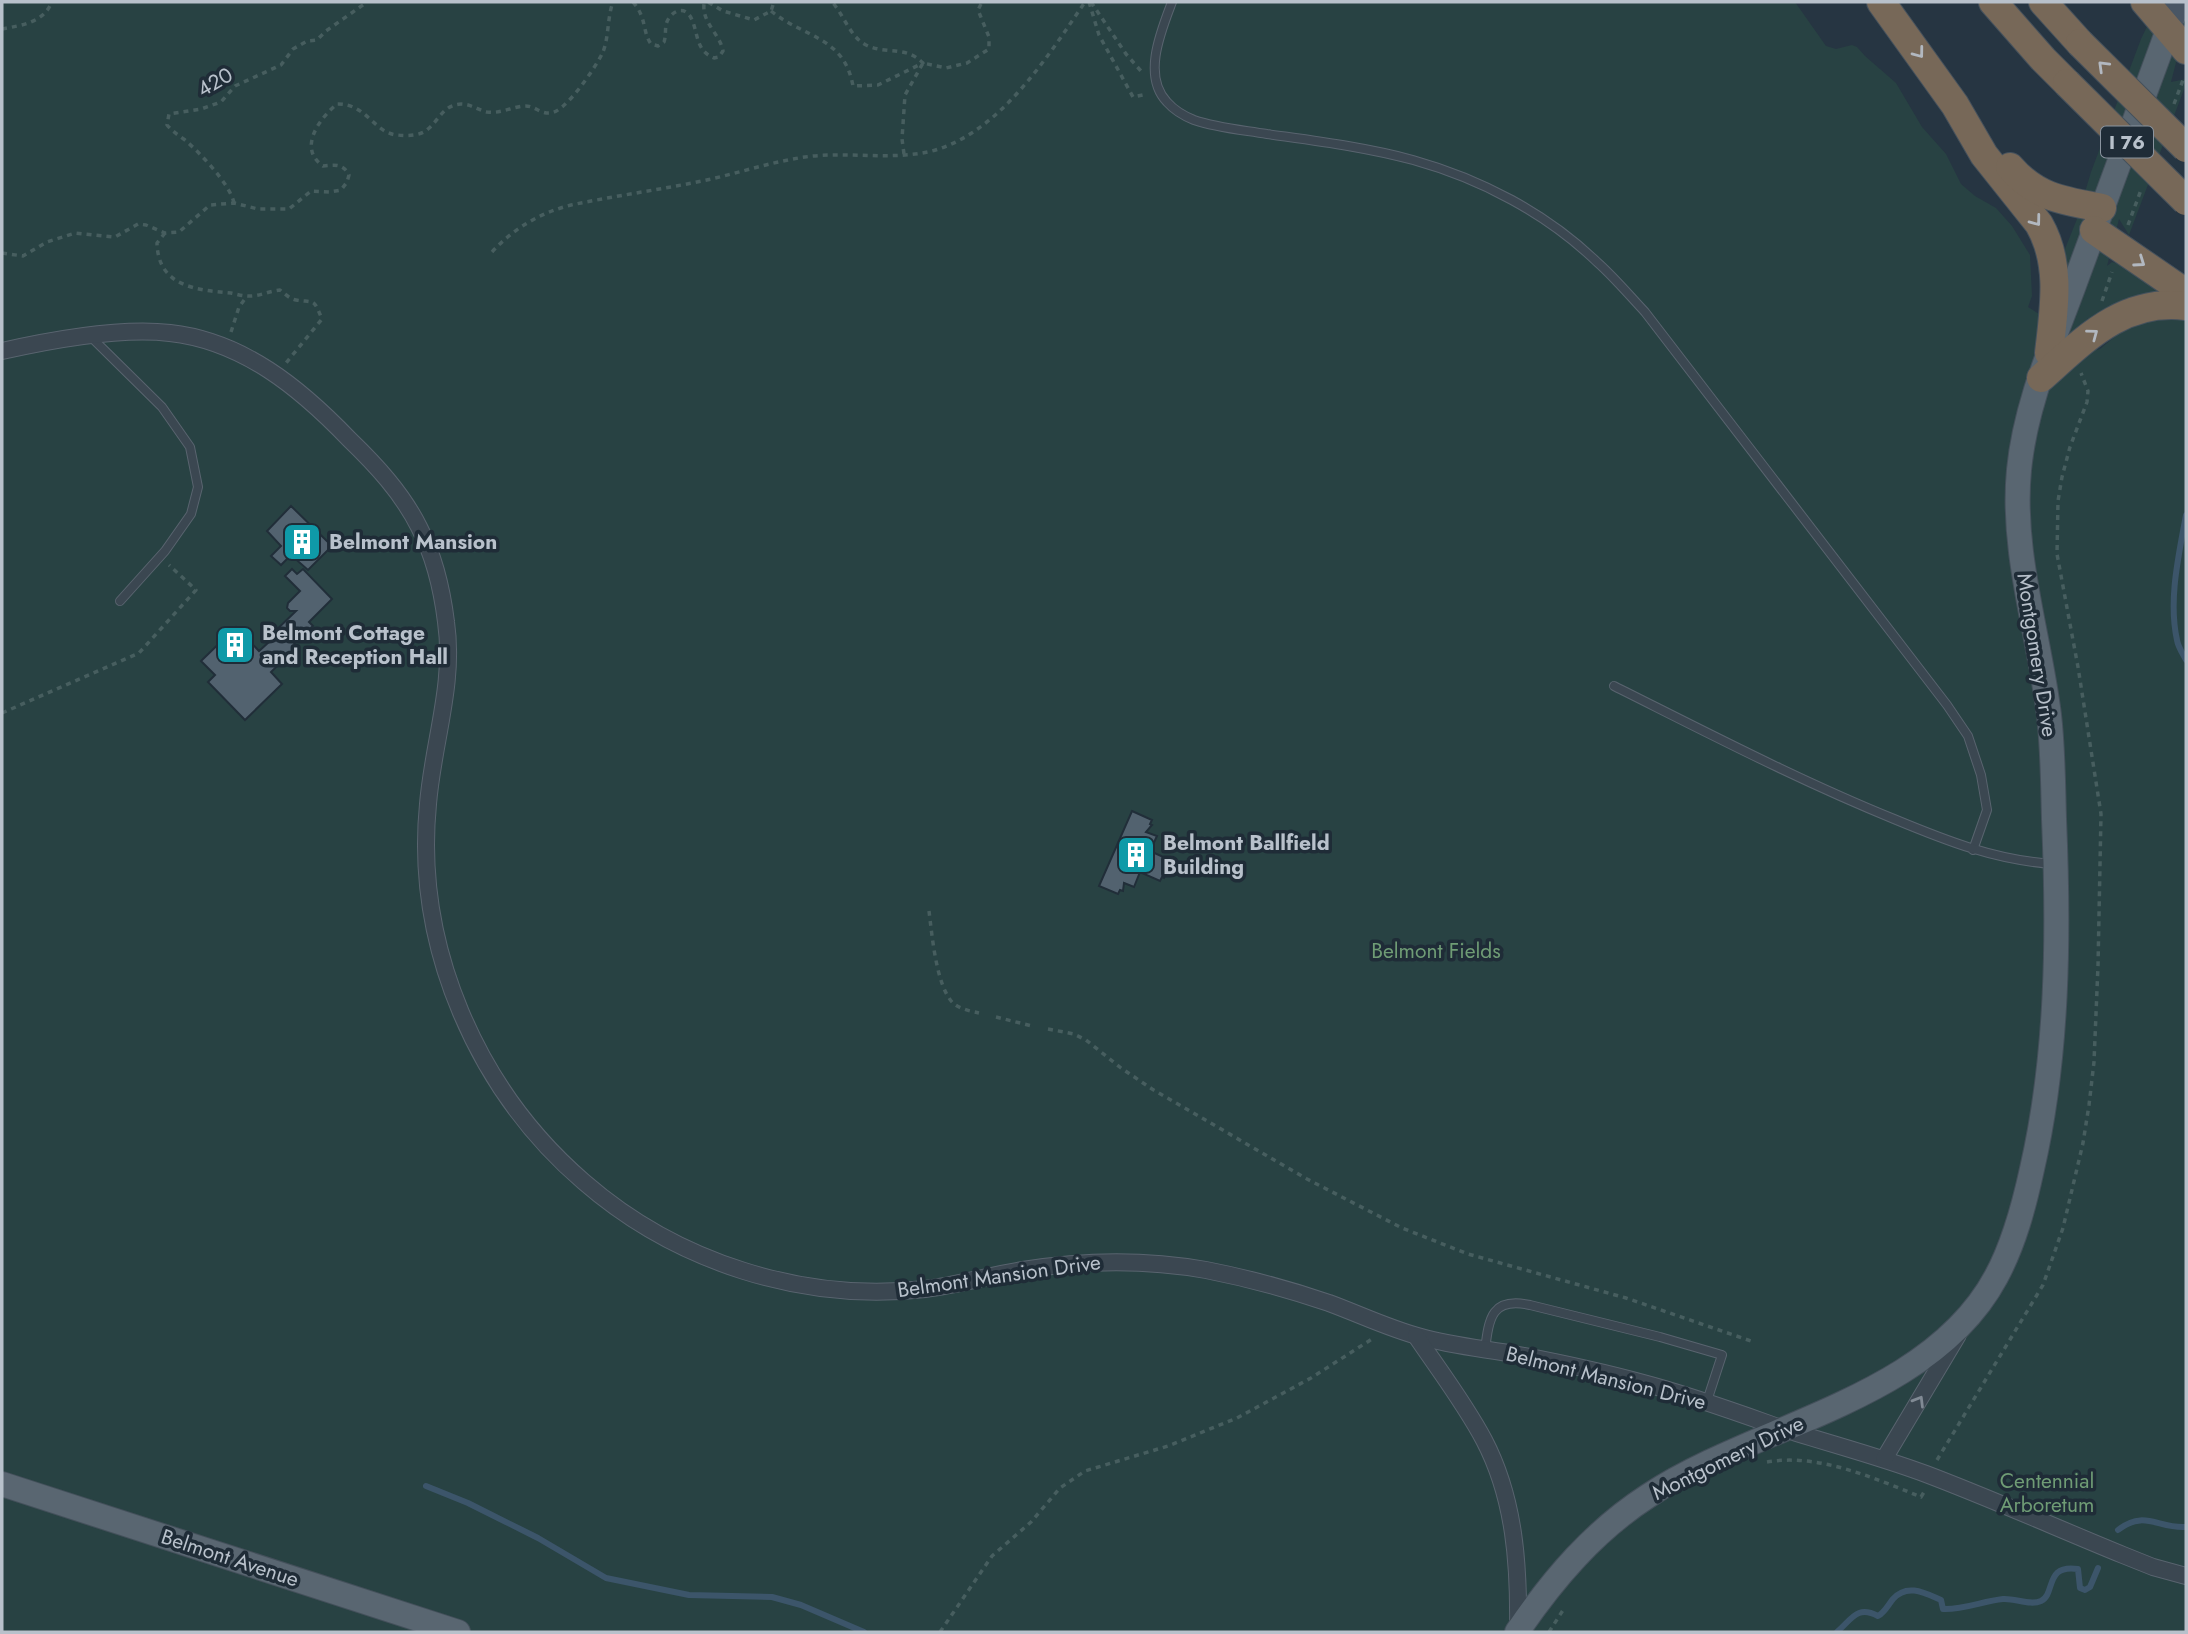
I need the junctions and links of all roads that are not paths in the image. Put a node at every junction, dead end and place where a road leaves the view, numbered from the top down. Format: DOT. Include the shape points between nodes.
graph roads {
  1 [pos="1172,2"];
  2 [pos="1881,2"];
  3 [pos="1993,2"];
  4 [pos="2043,2"];
  5 [pos="2145,2"];
  6 [pos="2179,2"];
  7 [pos="2168,30"];
  8 [pos="2186,50"];
  9 [pos="1955,104"];
  10 [pos="2186,148"];
  11 [pos="2186,201"];
  12 [pos="2098,219"];
  13 [pos="2186,293"];
  14 [pos="2186,306"];
  15 [pos="90,336"];
  16 [pos="2,351"];
  17 [pos="2045,365"];
  18 [pos="120,601"];
  19 [pos="1614,686"];
  20 [pos="1973,850"];
  21 [pos="2056,865"];
  22 [pos="1968,1318"];
  23 [pos="1416,1336"];
  24 [pos="1485,1350"];
  25 [pos="1707,1401"];
  26 [pos="1786,1429"];
  27 [pos="1884,1459"];
  28 [pos="2,1484"];
  29 [pos="2186,1576"];
  30 [pos="458,1632"];
  31 [pos="1518,1632"];
  1 -- 20 [label="lane" via="1157,43 1156,70 1159,91 1180,113 1241,130 1402,158 1487,187 1542,217 1597,261 1645,312 1968,736 1987,810"];
  2 -- 9 [label="highway, one-way"];
  3 -- 11 [label="highway, I 76, bridge" via="2043,59"];
  10 -- 4 [label="highway, I 76, one-way, bridge"];
  5 -- 7 [label="highway"];
  6 -- 7 [label="main road, Montgomery Drive"];
  7 -- 8 [label="highway"];
  7 -- 12 [label="main road, Montgomery Drive"];
  9 -- 12 [label="highway" via="2020,178"];
  9 -- 17 [label="highway, one-way" via="1984,155 2039,224 2049,244 2055,303"];
  12 -- 13 [label="highway, one-way"];
  12 -- 17 [label="main road, Montgomery Drive"];
  17 -- 14 [label="highway, one-way" via="2117,318 2145,306"];
  15 -- 16 [label="street, Belmont Mansion Drive"];
  15 -- 18 [label="lane" via="162,407 190,447 198,487 191,514"];
  15 -- 23 [label="street, Belmont Mansion Drive" via="168,332 224,347 257,362 324,413 385,477 416,520 438,579 449,642 447,695 428,795 425,845 431,909 450,985 495,1080 535,1135 587,1186 642,1226 673,1242 733,1268 794,1284 857,1290 926,1289 1032,1268 1138,1261 1206,1270 1284,1289"];
  17 -- 21 [label="main road, Montgomery Drive" via="2023,441 2018,508 2049,716"];
  19 -- 20 [label="lane" via="1832,794"];
  20 -- 21 [label="lane"];
  21 -- 22 [label="main road, Montgomery Drive" via="2052,1024 2037,1149 2007,1253"];
  22 -- 26 [label="main road, Montgomery Drive" via="1947,1340 1898,1374"];
  27 -- 22 [label="street, Montgomery Drive, one-way"];
  23 -- 24 [label="street, Belmont Mansion Drive"];
  23 -- 31 [label="street" via="1470,1416 1496,1467 1516,1549"];
  24 -- 25 [label="street, Belmont Mansion Drive" via="1602,1373"];
  24 -- 25 [label="lane" via="1497,1310 1505,1303 1530,1305 1722,1355"];
  25 -- 26 [label="street, Belmont Mansion Drive"];
  26 -- 27 [label="street, Belmont Mansion Drive"];
  26 -- 31 [label="main road, Montgomery Drive" via="1684,1475 1626,1512 1570,1562"];
  27 -- 29 [label="street, Belmont Mansion Drive"];
  28 -- 30 [label="main road, Belmont Avenue"];
}
